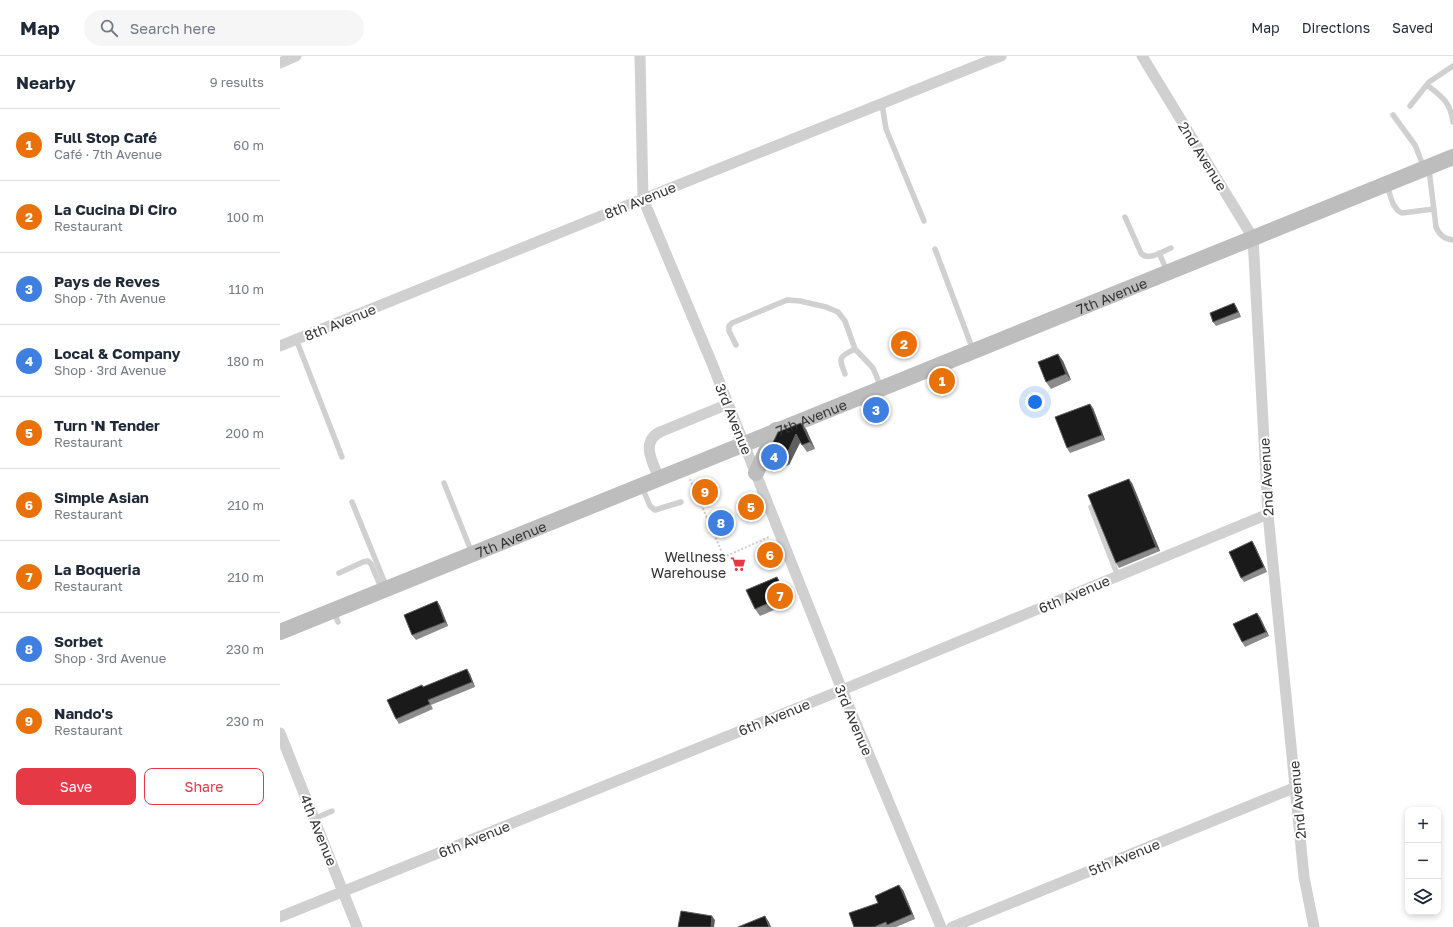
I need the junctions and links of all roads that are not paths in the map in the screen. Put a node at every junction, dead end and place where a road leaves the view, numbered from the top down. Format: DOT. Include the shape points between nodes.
graph roads {
  1 [pos="296,56"];
  2 [pos="640,56"];
  3 [pos="1001,56"];
  4 [pos="1142,56"];
  5 [pos="280,62"];
  6 [pos="1453,66"];
  7 [pos="1427,85"];
  8 [pos="882,104"];
  9 [pos="1410,106"];
  10 [pos="1393,115"];
  11 [pos="1453,122"];
  12 [pos="1453,157"];
  13 [pos="1427,168"];
  14 [pos="1387,183"];
  15 [pos="643,199"];
  16 [pos="1434,210"];
  17 [pos="1125,217"];
  18 [pos="924,221"];
  19 [pos="1253,238"];
  20 [pos="1453,240"];
  21 [pos="1171,248"];
  22 [pos="935,249"];
  23 [pos="1159,253"];
  24 [pos="1168,273"];
  25 [pos="296,339"];
  26 [pos="736,345"];
  27 [pos="280,346"];
  28 [pos="855,349"];
  29 [pos="973,351"];
  30 [pos="845,374"];
  31 [pos="882,388"];
  32 [pos="728,404"];
  33 [pos="776,430"];
  34 [pos="744,443"];
  35 [pos="342,457"];
  36 [pos="756,473"];
  37 [pos="659,478"];
  38 [pos="444,483"];
  39 [pos="642,485"];
  40 [pos="352,502"];
  41 [pos="681,502"];
  42 [pos="1091,508"];
  43 [pos="1268,514"];
  44 [pos="472,554"];
  45 [pos="339,573"];
  46 [pos="1118,576"];
  47 [pos="385,589"];
  48 [pos="280,632"];
  49 [pos="842,690"];
  50 [pos="280,733"];
  51 [pos="1296,787"];
  52 [pos="332,811"];
  53 [pos="314,819"];
  54 [pos="343,892"];
  55 [pos="280,918"];
  56 [pos="357,927"];
  57 [pos="941,927"];
  58 [pos="952,927"];
  59 [pos="1314,927"];
  1 -- 5 [label="street"];
  2 -- 15 [label="street, 3rd Avenue"];
  3 -- 8 [label="street, 8th Avenue"];
  4 -- 19 [label="street, 2nd Avenue"];
  6 -- 7 [label="lane"];
  7 -- 9 [label="lane"];
  7 -- 11 [label="lane" via="1447,101"];
  8 -- 15 [label="street, 8th Avenue"];
  8 -- 18 [label="lane" via="886,129"];
  10 -- 13 [label="lane" via="1416,145"];
  12 -- 13 [label="main road, 7th Avenue"];
  13 -- 14 [label="main road, 7th Avenue"];
  13 -- 16 [label="lane"];
  14 -- 16 [label="lane" via="1391,199 1399,212"];
  14 -- 19 [label="main road, 7th Avenue"];
  15 -- 25 [label="street, 8th Avenue"];
  15 -- 32 [label="street, 3rd Avenue"];
  16 -- 20 [label="lane" via="1439,233"];
  17 -- 23 [label="lane" via="1141,254 1148,258"];
  19 -- 24 [label="main road, 7th Avenue"];
  19 -- 43 [label="street, 2nd Avenue"];
  21 -- 23 [label="lane"];
  22 -- 29 [label="lane"];
  23 -- 24 [label="lane"];
  24 -- 29 [label="main road, 7th Avenue"];
  25 -- 27 [label="street, 8th Avenue"];
  25 -- 35 [label="lane"];
  26 -- 28 [label="lane" via="729,331 732,323 787,300 800,301 838,312 845,322"];
  28 -- 30 [label="lane" via="840,358"];
  28 -- 31 [label="lane" via="873,368"];
  29 -- 31 [label="main road, 7th Avenue"];
  31 -- 33 [label="main road, 7th Avenue"];
  32 -- 34 [label="street, 3rd Avenue"];
  32 -- 37 [label="street" via="653,436 649,443 649,452"];
  33 -- 34 [label="main road, 7th Avenue"];
  33 -- 36 [label="main road"];
  34 -- 36 [label="street, 3rd Avenue"];
  34 -- 37 [label="main road, 7th Avenue"];
  36 -- 49 [label="street, 3rd Avenue"];
  37 -- 39 [label="main road, 7th Avenue"];
  38 -- 44 [label="lane"];
  39 -- 41 [label="lane" via="650,506 655,510"];
  39 -- 44 [label="main road, 7th Avenue"];
  40 -- 47 [label="lane"];
  42 -- 46 [label="lane"];
  43 -- 46 [label="street, 6th Avenue"];
  43 -- 51 [label="street, 2nd Avenue"];
  44 -- 47 [label="main road, 7th Avenue"];
  45 -- 47 [label="lane" via="368,561"];
  46 -- 49 [label="street, 6th Avenue"];
  47 -- 48 [label="main road, 7th Avenue" via="336,616"];
  49 -- 54 [label="street, 6th Avenue"];
  49 -- 57 [label="street, 3rd Avenue"];
  50 -- 53 [label="street, 4th Avenue"];
  51 -- 58 [label="street, 5th Avenue"];
  51 -- 59 [label="street, 2nd Avenue" via="1304,876"];
  52 -- 53 [label="lane"];
  53 -- 54 [label="street, 4th Avenue"];
  54 -- 55 [label="street, 6th Avenue"];
  54 -- 56 [label="street, 4th Avenue"];
}
